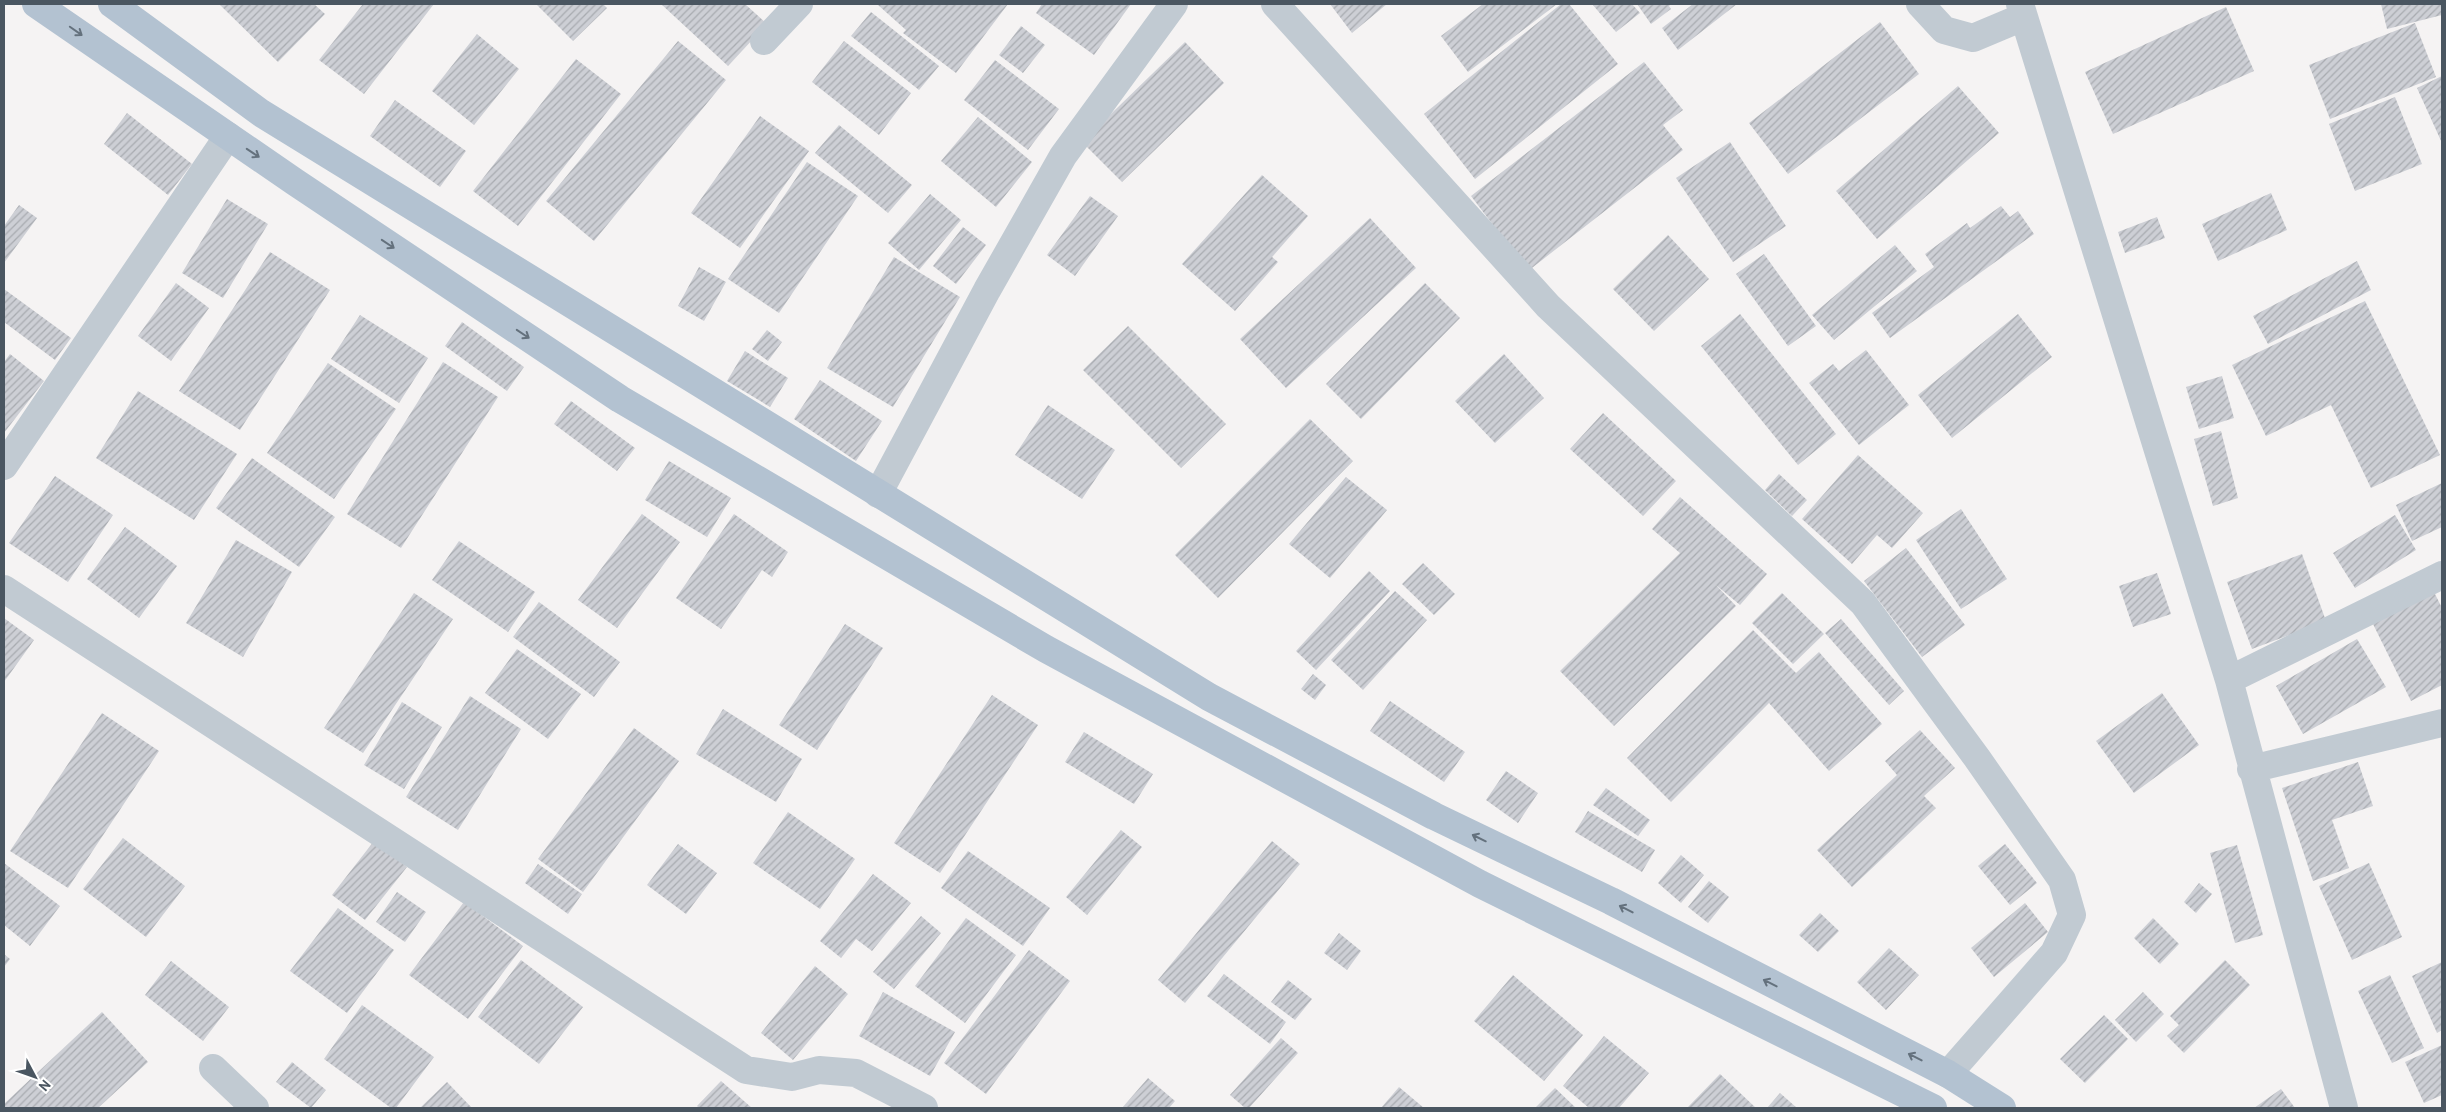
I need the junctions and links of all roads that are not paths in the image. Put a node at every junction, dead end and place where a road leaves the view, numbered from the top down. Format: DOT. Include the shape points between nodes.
graph roads {
  1 [pos="36,4"];
  2 [pos="112,4"];
  3 [pos="799,4"];
  4 [pos="1174,4"];
  5 [pos="1274,4"];
  6 [pos="1920,4"];
  7 [pos="2021,10"];
  8 [pos="764,41"];
  9 [pos="228,136"];
  10 [pos="4,466"];
  11 [pos="878,494"];
  12 [pos="2442,575"];
  13 [pos="4,589"];
  14 [pos="2229,680"];
  15 [pos="2442,724"];
  16 [pos="2251,768"];
  17 [pos="213,1068"];
  18 [pos="1948,1074"];
  19 [pos="1928,1107"];
  20 [pos="255,1108"];
  21 [pos="924,1108"];
  22 [pos="2002,1108"];
  23 [pos="2344,1108"];
  1 -- 9 [label="main road, one-way"];
  2 -- 11 [label="main road" via="261,113"];
  3 -- 8 [label="street"];
  4 -- 11 [label="street" via="1063,156"];
  5 -- 18 [label="street" via="1548,306 1863,603 2062,880 2072,915 2054,953"];
  6 -- 7 [label="street" via="1944,30 1973,38"];
  7 -- 14 [label="street"];
  9 -- 10 [label="street"];
  9 -- 19 [label="main road, one-way" via="620,399 1046,649 1480,884"];
  18 -- 11 [label="main road, one-way" via="1611,902 1434,816 1209,697"];
  12 -- 14 [label="street"];
  13 -- 21 [label="street" via="746,1070 792,1077 819,1070 856,1073"];
  14 -- 16 [label="street"];
  15 -- 16 [label="street"];
  16 -- 23 [label="street"];
  17 -- 20 [label="street"];
  18 -- 22 [label="main road"];
}
